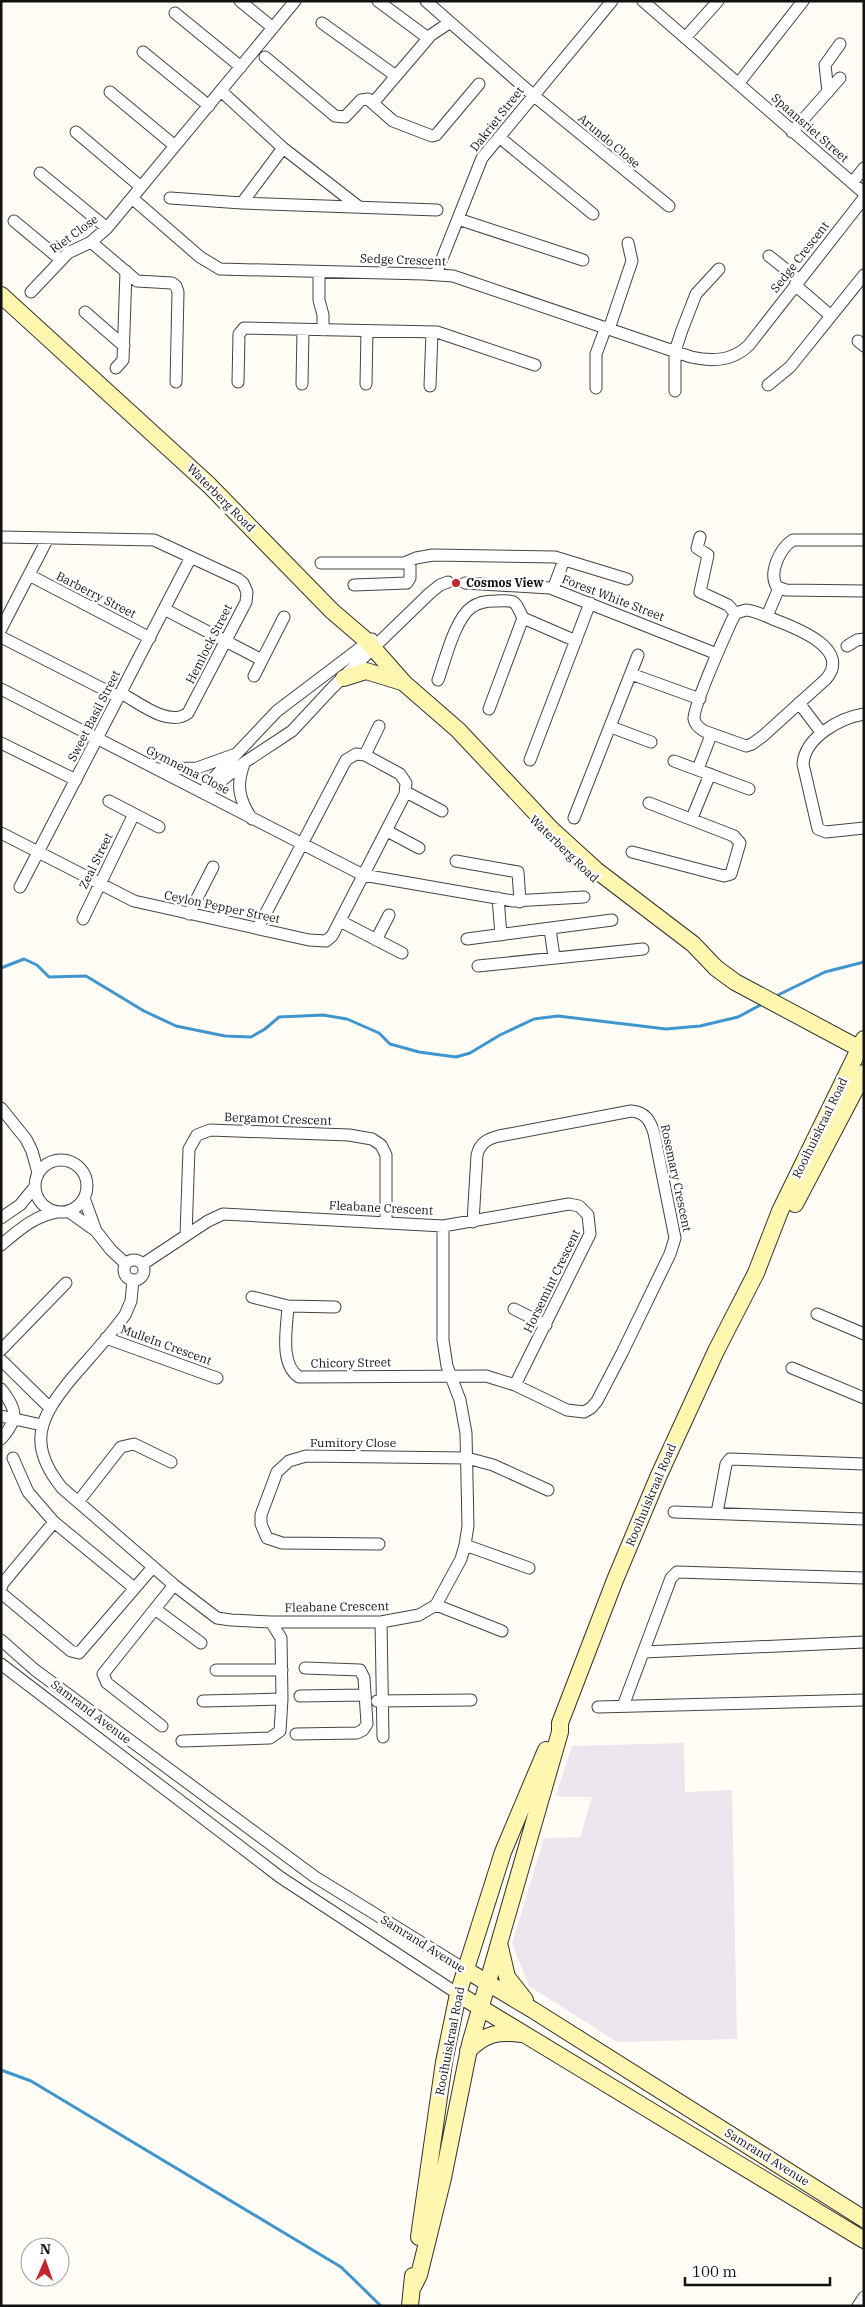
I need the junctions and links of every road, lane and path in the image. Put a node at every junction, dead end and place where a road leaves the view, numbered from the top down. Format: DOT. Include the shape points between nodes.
graph roads {
  1 [pos="240,1"];
  2 [pos="295,1"];
  3 [pos="378,1"];
  4 [pos="426,1"];
  5 [pos="612,1"];
  6 [pos="643,1"];
  7 [pos="718,1"];
  8 [pos="803,1"];
  9 [pos="175,12"];
  10 [pos="449,23"];
  11 [pos="322,24"];
  12 [pos="273,28"];
  13 [pos="428,38"];
  14 [pos="685,38"];
  15 [pos="840,44"];
  16 [pos="142,52"];
  17 [pos="265,57"];
  18 [pos="241,67"];
  19 [pos="396,76"];
  20 [pos="840,78"];
  21 [pos="479,84"];
  22 [pos="738,84"];
  23 [pos="221,91"];
  24 [pos="110,92"];
  25 [pos="828,92"];
  26 [pos="533,95"];
  27 [pos="373,103"];
  28 [pos="209,106"];
  29 [pos="76,132"];
  30 [pos="792,132"];
  31 [pos="499,137"];
  32 [pos="175,146"];
  33 [pos="283,148"];
  34 [pos="864,168"];
  35 [pos="40,173"];
  36 [pos="852,183"];
  37 [pos="142,187"];
  38 [pos="864,193"];
  39 [pos="132,198"];
  40 [pos="170,198"];
  41 [pos="864,198"];
  42 [pos="242,203"];
  43 [pos="669,206"];
  44 [pos="359,207"];
  45 [pos="437,210"];
  46 [pos="593,214"];
  47 [pos="458,219"];
  48 [pos="14,221"];
  49 [pos="108,228"];
  50 [pos="91,242"];
  51 [pos="628,243"];
  52 [pos="769,256"];
  53 [pos="61,260"];
  54 [pos="583,260"];
  55 [pos="719,268"];
  56 [pos="126,271"];
  57 [pos="319,272"];
  58 [pos="436,274"];
  59 [pos="864,275"];
  60 [pos="797,283"];
  61 [pos="31,292"];
  62 [pos="1,295"];
  63 [pos="85,312"];
  64 [pos="831,316"];
  65 [pos="607,328"];
  66 [pos="303,330"];
  67 [pos="322,330"];
  68 [pos="367,331"];
  69 [pos="432,332"];
  70 [pos="124,346"];
  71 [pos="675,351"];
  72 [pos="534,365"];
  73 [pos="116,368"];
  74 [pos="176,382"];
  75 [pos="238,382"];
  76 [pos="302,384"];
  77 [pos="366,384"];
  78 [pos="768,385"];
  79 [pos="430,386"];
  80 [pos="596,388"];
  81 [pos="675,391"];
  82 [pos="1,537"];
  83 [pos="700,537"];
  84 [pos="48,538"];
  85 [pos="864,540"];
  86 [pos="192,557"];
  87 [pos="564,560"];
  88 [pos="410,561"];
  89 [pos="321,563"];
  90 [pos="29,576"];
  91 [pos="627,579"];
  92 [pos="448,582"];
  93 [pos="465,583"];
  94 [pos="354,585"];
  95 [pos="779,588"];
  96 [pos="553,589"];
  97 [pos="864,590"];
  98 [pos="590,603"];
  99 [pos="164,609"];
  100 [pos="736,614"];
  101 [pos="767,616"];
  102 [pos="284,617"];
  103 [pos="524,618"];
  104 [pos="1,629"];
  105 [pos="1,637"];
  106 [pos="150,638"];
  107 [pos="864,640"];
  108 [pos="226,641"];
  109 [pos="576,641"];
  110 [pos="370,645"];
  111 [pos="846,646"];
  112 [pos="718,654"];
  113 [pos="638,655"];
  114 [pos="262,660"];
  115 [pos="631,674"];
  116 [pos="254,676"];
  117 [pos="344,678"];
  118 [pos="438,680"];
  119 [pos="404,683"];
  120 [pos="1,689"];
  121 [pos="120,695"];
  122 [pos="298,696"];
  123 [pos="700,699"];
  124 [pos="799,703"];
  125 [pos="489,709"];
  126 [pos="312,710"];
  127 [pos="864,714"];
  128 [pos="379,726"];
  129 [pos="611,727"];
  130 [pos="821,732"];
  131 [pos="711,735"];
  132 [pos="98,739"];
  133 [pos="652,742"];
  134 [pos="1,743"];
  135 [pos="366,755"];
  136 [pos="242,757"];
  137 [pos="530,760"];
  138 [pos="674,761"];
  139 [pos="154,769"];
  140 [pos="698,769"];
  141 [pos="710,774"];
  142 [pos="76,780"];
  143 [pos="749,789"];
  144 [pos="406,792"];
  145 [pos="203,793"];
  146 [pos="109,801"];
  147 [pos="649,803"];
  148 [pos="442,811"];
  149 [pos="134,814"];
  150 [pos="574,818"];
  151 [pos="692,818"];
  152 [pos="252,819"];
  153 [pos="159,827"];
  154 [pos="864,828"];
  155 [pos="386,831"];
  156 [pos="1,833"];
  157 [pos="302,844"];
  158 [pos="420,848"];
  159 [pos="38,852"];
  160 [pos="632,852"];
  161 [pos="456,861"];
  162 [pos="213,867"];
  163 [pos="363,875"];
  164 [pos="100,885"];
  165 [pos="20,887"];
  166 [pos="584,897"];
  167 [pos="498,898"];
  168 [pos="520,902"];
  169 [pos="189,914"];
  170 [pos="389,915"];
  171 [pos="83,919"];
  172 [pos="612,920"];
  173 [pos="340,921"];
  174 [pos="258,928"];
  175 [pos="550,928"];
  176 [pos="501,935"];
  177 [pos="466,939"];
  178 [pos="376,940"];
  179 [pos="643,949"];
  180 [pos="402,953"];
  181 [pos="554,957"];
  182 [pos="478,966"];
  183 [pos="862,1046"];
  184 [pos="864,1073"];
  185 [pos="1,1108"];
  186 [pos="26,1139"];
  187 [pos="54,1160"];
  188 [pos="38,1173"];
  189 [pos="34,1188"];
  190 [pos="84,1198"];
  191 [pos="64,1212"];
  192 [pos="1,1218"];
  193 [pos="386,1222"];
  194 [pos="473,1222"];
  195 [pos="444,1226"];
  196 [pos="96,1231"];
  197 [pos="186,1235"];
  198 [pos="1,1245"];
  199 [pos="126,1264"];
  200 [pos="143,1264"];
  201 [pos="756,1273"];
  202 [pos="133,1280"];
  203 [pos="66,1283"];
  204 [pos="252,1297"];
  205 [pos="288,1306"];
  206 [pos="335,1307"];
  207 [pos="514,1309"];
  208 [pos="817,1314"];
  209 [pos="546,1325"];
  210 [pos="864,1334"];
  211 [pos="106,1338"];
  212 [pos="1,1350"];
  213 [pos="1,1360"];
  214 [pos="792,1368"];
  215 [pos="451,1375"];
  216 [pos="217,1378"];
  217 [pos="515,1385"];
  218 [pos="1,1388"];
  219 [pos="864,1398"];
  220 [pos="49,1408"];
  221 [pos="584,1412"];
  222 [pos="1,1416"];
  223 [pos="14,1418"];
  224 [pos="42,1424"];
  225 [pos="1,1439"];
  226 [pos="13,1458"];
  227 [pos="467,1458"];
  228 [pos="171,1462"];
  229 [pos="864,1464"];
  230 [pos="548,1490"];
  231 [pos="78,1502"];
  232 [pos="674,1512"];
  233 [pos="717,1512"];
  234 [pos="864,1519"];
  235 [pos="54,1522"];
  236 [pos="379,1544"];
  237 [pos="465,1545"];
  238 [pos="153,1566"];
  239 [pos="529,1568"];
  240 [pos="864,1578"];
  241 [pos="174,1585"];
  242 [pos="133,1587"];
  243 [pos="1,1588"];
  244 [pos="1,1593"];
  245 [pos="436,1604"];
  246 [pos="154,1609"];
  247 [pos="272,1622"];
  248 [pos="381,1622"];
  249 [pos="502,1631"];
  250 [pos="1,1640"];
  251 [pos="201,1642"];
  252 [pos="864,1642"];
  253 [pos="644,1652"];
  254 [pos="1,1664"];
  255 [pos="305,1668"];
  256 [pos="216,1670"];
  257 [pos="282,1670"];
  258 [pos="300,1696"];
  259 [pos="366,1698"];
  260 [pos="282,1699"];
  261 [pos="471,1700"];
  262 [pos="864,1700"];
  263 [pos="203,1701"];
  264 [pos="383,1701"];
  265 [pos="623,1706"];
  266 [pos="598,1707"];
  267 [pos="560,1723"];
  268 [pos="162,1726"];
  269 [pos="296,1734"];
  270 [pos="383,1737"];
  271 [pos="182,1741"];
  272 [pos="499,1942"];
  273 [pos="466,1970"];
  274 [pos="486,1983"];
  275 [pos="458,1994"];
  276 [pos="480,2006"];
  277 [pos="533,2010"];
  278 [pos="526,2035"];
  279 [pos="468,2051"];
  280 [pos="864,2219"];
  281 [pos="864,2240"];
  282 [pos="413,2288"];
  283 [pos="864,2297"];
  284 [pos="410,2306"];
  285 [pos="858,2306"];
  1 -- 12 [label="street"];
  2 -- 12 [label="street"];
  3 -- 13 [label="street"];
  4 -- 10 [label="street, Arundo Close"];
  5 -- 26 [label="street, Dakriet Street"];
  6 -- 14 [label="street"];
  7 -- 14 [label="street"];
  8 -- 22 [label="street"];
  9 -- 18 [label="street"];
  10 -- 13 [label="street"];
  10 -- 26 [label="street, Arundo Close"];
  11 -- 19 [label="street"];
  12 -- 18 [label="street"];
  13 -- 19 [label="street"];
  14 -- 22 [label="street"];
  15 -- 25 [label="street" via="824,65"];
  16 -- 28 [label="street"];
  17 -- 27 [label="street" via="338,118 345,117 363,99"];
  18 -- 23 [label="street"];
  19 -- 27 [label="street"];
  20 -- 25 [label="street"];
  21 -- 27 [label="street" via="434,136 393,121"];
  22 -- 30 [label="street, Spaansriet Street"];
  23 -- 28 [label="street"];
  23 -- 33 [label="street"];
  24 -- 32 [label="street"];
  25 -- 30 [label="street"];
  26 -- 31 [label="street, Dakriet Street"];
  26 -- 43 [label="street, Arundo Close"];
  28 -- 32 [label="street"];
  29 -- 37 [label="street"];
  30 -- 36 [label="street, Spaansriet Street"];
  31 -- 46 [label="street"];
  31 -- 47 [label="street, Dakriet Street" via="480,163"];
  32 -- 37 [label="street"];
  33 -- 42 [label="street"];
  33 -- 44 [label="street"];
  34 -- 36 [label="street"];
  35 -- 49 [label="street"];
  36 -- 38 [label="street, Spaansriet Street"];
  37 -- 39 [label="street"];
  39 -- 49 [label="street, Riet Close"];
  39 -- 57 [label="street, Sedge Crescent" via="216,268"];
  40 -- 42 [label="street"];
  41 -- 60 [label="street, Sedge Crescent"];
  42 -- 44 [label="street"];
  44 -- 45 [label="street"];
  47 -- 54 [label="street"];
  47 -- 58 [label="street, Dakriet Street"];
  48 -- 53 [label="street"];
  49 -- 50 [label="street, Riet Close"];
  50 -- 53 [label="street, Riet Close"];
  50 -- 56 [label="street"];
  51 -- 65 [label="street" via="632,261"];
  52 -- 60 [label="street"];
  53 -- 61 [label="street, Riet Close"];
  55 -- 71 [label="street" via="695,296"];
  56 -- 70 [label="street"];
  56 -- 74 [label="street" via="137,281 172,284 178,288"];
  57 -- 58 [label="street, Sedge Crescent"];
  57 -- 67 [label="street"];
  58 -- 65 [label="street, Sedge Crescent" via="467,280"];
  59 -- 64 [label="street"];
  60 -- 64 [label="street"];
  60 -- 71 [label="street, Sedge Crescent" via="737,355 707,360"];
  62 -- 110 [label="main road, Waterberg Road" via="183,460 332,611"];
  63 -- 70 [label="street"];
  64 -- 78 [label="street" via="790,367"];
  65 -- 71 [label="street, Sedge Crescent"];
  65 -- 80 [label="street" via="596,354"];
  66 -- 67 [label="street"];
  66 -- 75 [label="street" via="242,329 239,334"];
  66 -- 76 [label="street"];
  67 -- 68 [label="street"];
  68 -- 69 [label="street"];
  68 -- 77 [label="street"];
  69 -- 72 [label="street"];
  69 -- 79 [label="street"];
  70 -- 73 [label="street" via="123,360"];
  71 -- 81 [label="street"];
  82 -- 84 [label="street, Hemlock Street"];
  83 -- 100 [label="street" via="698,548 708,556 699,590 730,607"];
  84 -- 86 [label="street, Hemlock Street" via="154,540"];
  84 -- 90 [label="street"];
  85 -- 95 [label="street" via="800,539 790,542 777,561 774,581"];
  86 -- 99 [label="street, Sweet Basil Street"];
  86 -- 108 [label="street, Hemlock Street" via="234,577 244,586 246,602"];
  87 -- 88 [label="street" via="555,557 424,555"];
  87 -- 91 [label="street"];
  87 -- 96 [label="street"];
  88 -- 89 [label="street" via="398,564"];
  88 -- 94 [label="street" via="407,583"];
  90 -- 104 [label="street"];
  90 -- 106 [label="street, Barberry Street"];
  92 -- 110 [label="street" via="430,593 388,633"];
  93 -- 96 [label="street, Forest White Street"];
  95 -- 97 [label="street"];
  95 -- 101 [label="street"];
  96 -- 98 [label="street, Forest White Street"];
  98 -- 109 [label="street"];
  98 -- 112 [label="street, Forest White Street"];
  99 -- 106 [label="street, Sweet Basil Street"];
  99 -- 108 [label="street"];
  100 -- 101 [label="street" via="748,610"];
  100 -- 112 [label="street"];
  101 -- 124 [label="street" via="812,636 832,661 828,676"];
  102 -- 114 [label="street"];
  103 -- 109 [label="street"];
  103 -- 118 [label="street" via="514,602 484,602 471,607 461,618"];
  103 -- 125 [label="street"];
  105 -- 121 [label="street, Hemlock Street"];
  106 -- 121 [label="street, Sweet Basil Street"];
  107 -- 111 [label="street"];
  108 -- 114 [label="street"];
  108 -- 121 [label="street, Hemlock Street" via="190,710 181,718 166,716"];
  109 -- 137 [label="street"];
  110 -- 117 [label="street"];
  110 -- 119 [label="main road, Waterberg Road"];
  110 -- 122 [label="street"];
  112 -- 123 [label="street"];
  113 -- 115 [label="street"];
  114 -- 116 [label="street"];
  115 -- 123 [label="street"];
  115 -- 129 [label="street"];
  117 -- 119 [label="main road" via="366,671"];
  117 -- 126 [label="street"];
  119 -- 183 [label="main road, Waterberg Road" via="458,730 551,830 596,870 694,944 716,968 755,994"];
  120 -- 132 [label="street, Gymnema Close"];
  121 -- 132 [label="street, Sweet Basil Street"];
  122 -- 126 [label="street"];
  122 -- 136 [label="street" via="277,711"];
  123 -- 131 [label="street" via="694,720 698,727"];
  124 -- 130 [label="street"];
  124 -- 131 [label="street" via="752,744 741,745"];
  126 -- 136 [label="street" via="292,731"];
  127 -- 130 [label="street"];
  128 -- 135 [label="street"];
  129 -- 133 [label="street"];
  129 -- 150 [label="street"];
  130 -- 154 [label="street" via="803,764 817,827 826,832"];
  131 -- 140 [label="street"];
  132 -- 139 [label="street, Gymnema Close"];
  132 -- 142 [label="street, Sweet Basil Street"];
  134 -- 142 [label="street"];
  135 -- 144 [label="street" via="400,774 406,783"];
  135 -- 157 [label="street" via="351,756 343,764"];
  136 -- 139 [label="street" via="197,768"];
  136 -- 145 [label="street"];
  136 -- 152 [label="street" via="239,790"];
  138 -- 140 [label="street"];
  139 -- 145 [label="street, Gymnema Close"];
  140 -- 141 [label="street"];
  141 -- 143 [label="street"];
  141 -- 151 [label="street"];
  142 -- 159 [label="street, Sweet Basil Street"];
  144 -- 148 [label="street"];
  144 -- 155 [label="street, Ceylon Pepper Street"];
  145 -- 152 [label="street, Gymnema Close"];
  146 -- 149 [label="street"];
  147 -- 151 [label="street"];
  149 -- 153 [label="street"];
  149 -- 164 [label="street, Zeal Street"];
  151 -- 160 [label="street" via="737,839 739,847 729,875"];
  152 -- 157 [label="street, Gymnema Close"];
  155 -- 158 [label="street"];
  155 -- 163 [label="street, Ceylon Pepper Street"];
  156 -- 159 [label="street, Ceylon Pepper Street"];
  157 -- 163 [label="street, Gymnema Close"];
  157 -- 174 [label="street"];
  159 -- 164 [label="street, Ceylon Pepper Street"];
  159 -- 165 [label="street, Sweet Basil Street"];
  161 -- 168 [label="street" via="518,872"];
  162 -- 169 [label="street"];
  163 -- 167 [label="street, Gymnema Close"];
  163 -- 173 [label="street, Ceylon Pepper Street"];
  164 -- 169 [label="street, Ceylon Pepper Street" via="134,901"];
  164 -- 171 [label="street, Zeal Street"];
  166 -- 168 [label="street, Gymnema Close"];
  167 -- 168 [label="street, Gymnema Close"];
  167 -- 176 [label="street"];
  169 -- 174 [label="street, Ceylon Pepper Street"];
  170 -- 178 [label="street"];
  172 -- 175 [label="street"];
  173 -- 174 [label="street, Ceylon Pepper Street" via="330,938 322,942"];
  173 -- 178 [label="street"];
  175 -- 176 [label="street"];
  175 -- 181 [label="street"];
  176 -- 177 [label="street"];
  178 -- 180 [label="street"];
  179 -- 181 [label="street"];
  181 -- 182 [label="street"];
  183 -- 201 [label="main road, Rooihuiskraal Road" via="780,1211"];
  184 -- 201 [label="main road, Rooihuiskraal Road"];
  185 -- 186 [label="street"];
  186 -- 187 [label="street" via="36,1150"];
  186 -- 188 [label="street"];
  187 -- 188 [label="street"];
  187 -- 190 [label="street" via="72,1162 84,1173 87,1190"];
  188 -- 189 [label="street"];
  189 -- 191 [label="street" via="45,1207"];
  189 -- 192 [label="street" via="20,1205"];
  190 -- 191 [label="street" via="78,1206"];
  190 -- 196 [label="street"];
  191 -- 196 [label="street"];
  191 -- 198 [label="street" via="41,1216"];
  193 -- 195 [label="street, Fleabane Crescent"];
  193 -- 197 [label="street, Fleabane Crescent" via="229,1214 213,1218"];
  193 -- 197 [label="street, Bergamot Crescent" via="386,1155 381,1145 372,1139 349,1135 210,1130 197,1135 189,1149"];
  194 -- 195 [label="street, Horsemint Crescent"];
  194 -- 209 [label="street, Horsemint Crescent" via="569,1204 587,1212 591,1221 590,1234"];
  194 -- 221 [label="street, Rosemary Crescent" via="477,1156 487,1140 631,1111 644,1114 652,1124 675,1238 597,1401"];
  195 -- 215 [label="street, Fleabane Crescent" via="443,1340 446,1366"];
  196 -- 199 [label="street"];
  197 -- 200 [label="street, Fleabane Crescent"];
  199 -- 200 [label="street" via="135,1260"];
  199 -- 202 [label="street" via="124,1271"];
  200 -- 202 [label="street" via="142,1277"];
  201 -- 267 [label="main road, Rooihuiskraal Road" via="659,1475"];
  202 -- 211 [label="street, Fleabane Crescent" via="128,1310"];
  203 -- 212 [label="street"];
  204 -- 205 [label="street"];
  205 -- 206 [label="street"];
  205 -- 215 [label="street, Chicory Street" via="287,1364 299,1377"];
  207 -- 209 [label="street"];
  208 -- 210 [label="street"];
  209 -- 217 [label="street, Horsemint Crescent"];
  211 -- 216 [label="street, MulleIn Crescent"];
  211 -- 220 [label="street, Fleabane Crescent"];
  213 -- 220 [label="street"];
  214 -- 219 [label="street"];
  215 -- 217 [label="street, Chicory Street" via="486,1376"];
  215 -- 227 [label="street, Fleabane Crescent" via="460,1400"];
  217 -- 221 [label="street, Chicory Street" via="567,1410"];
  218 -- 223 [label="street" via="13,1406"];
  220 -- 224 [label="street, Fleabane Crescent"];
  222 -- 223 [label="street"];
  223 -- 224 [label="street"];
  223 -- 225 [label="street"];
  224 -- 231 [label="street, Fleabane Crescent" via="42,1448 49,1471"];
  226 -- 235 [label="street" via="28,1492"];
  227 -- 230 [label="street" via="493,1465"];
  227 -- 236 [label="street, Fumitory Close" via="306,1456 288,1461 277,1472 261,1515 260,1524 267,1538 282,1543"];
  227 -- 237 [label="street, Fleabane Crescent" via="468,1526"];
  228 -- 231 [label="street" via="134,1444 121,1447"];
  229 -- 233 [label="street" via="730,1459 726,1464"];
  231 -- 238 [label="street, Fleabane Crescent"];
  232 -- 233 [label="street"];
  233 -- 234 [label="street"];
  235 -- 242 [label="street"];
  235 -- 243 [label="street"];
  237 -- 239 [label="street"];
  237 -- 245 [label="street, Fleabane Crescent" via="451,1580"];
  238 -- 241 [label="street, Fleabane Crescent"];
  238 -- 242 [label="street"];
  240 -- 253 [label="street" via="677,1572 671,1578"];
  241 -- 246 [label="street"];
  241 -- 247 [label="street, Fleabane Crescent" via="217,1618"];
  242 -- 244 [label="street" via="79,1653 71,1651"];
  245 -- 248 [label="street, Fleabane Crescent" via="418,1616"];
  245 -- 249 [label="street"];
  246 -- 251 [label="street"];
  246 -- 268 [label="street" via="103,1674 106,1683"];
  247 -- 248 [label="street, Fleabane Crescent"];
  247 -- 257 [label="street" via="281,1638"];
  248 -- 264 [label="street"];
  250 -- 273 [label="street, Samrand Avenue" via="35,1670 270,1846"];
  252 -- 253 [label="street"];
  253 -- 265 [label="street"];
  254 -- 275 [label="street, Samrand Avenue" via="280,1877"];
  255 -- 259 [label="street" via="360,1670"];
  256 -- 257 [label="street"];
  257 -- 260 [label="street"];
  258 -- 259 [label="street"];
  259 -- 264 [label="street"];
  259 -- 269 [label="street" via="367,1724 361,1732"];
  260 -- 263 [label="street"];
  260 -- 271 [label="street" via="280,1731 270,1738"];
  261 -- 264 [label="street"];
  262 -- 265 [label="street"];
  264 -- 270 [label="street"];
  265 -- 266 [label="street"];
  267 -- 272 [label="main road, Rooihuiskraal Road"];
  267 -- 273 [label="main road, Rooihuiskraal Road" via="514,1822"];
  272 -- 274 [label="main road, Rooihuiskraal Road"];
  272 -- 277 [label="main road" via="507,1977"];
  273 -- 274 [label="main road, Samrand Avenue"];
  273 -- 275 [label="main road, Rooihuiskraal Road"];
  274 -- 276 [label="main road, Rooihuiskraal Road"];
  274 -- 277 [label="main road, Samrand Avenue"];
  275 -- 276 [label="main road, Samrand Avenue"];
  275 -- 282 [label="main road, Rooihuiskraal Road" via="444,2062"];
  276 -- 278 [label="main road, Samrand Avenue"];
  276 -- 279 [label="main road, Rooihuiskraal Road"];
  277 -- 280 [label="main road, Samrand Avenue"];
  278 -- 279 [label="main road" via="491,2034 477,2041"];
  278 -- 281 [label="main road, Samrand Avenue"];
  279 -- 282 [label="main road, Rooihuiskraal Road" via="443,2178"];
  282 -- 284 [label="main road, Rooihuiskraal Road"];
  283 -- 285 [label="street"];
}
